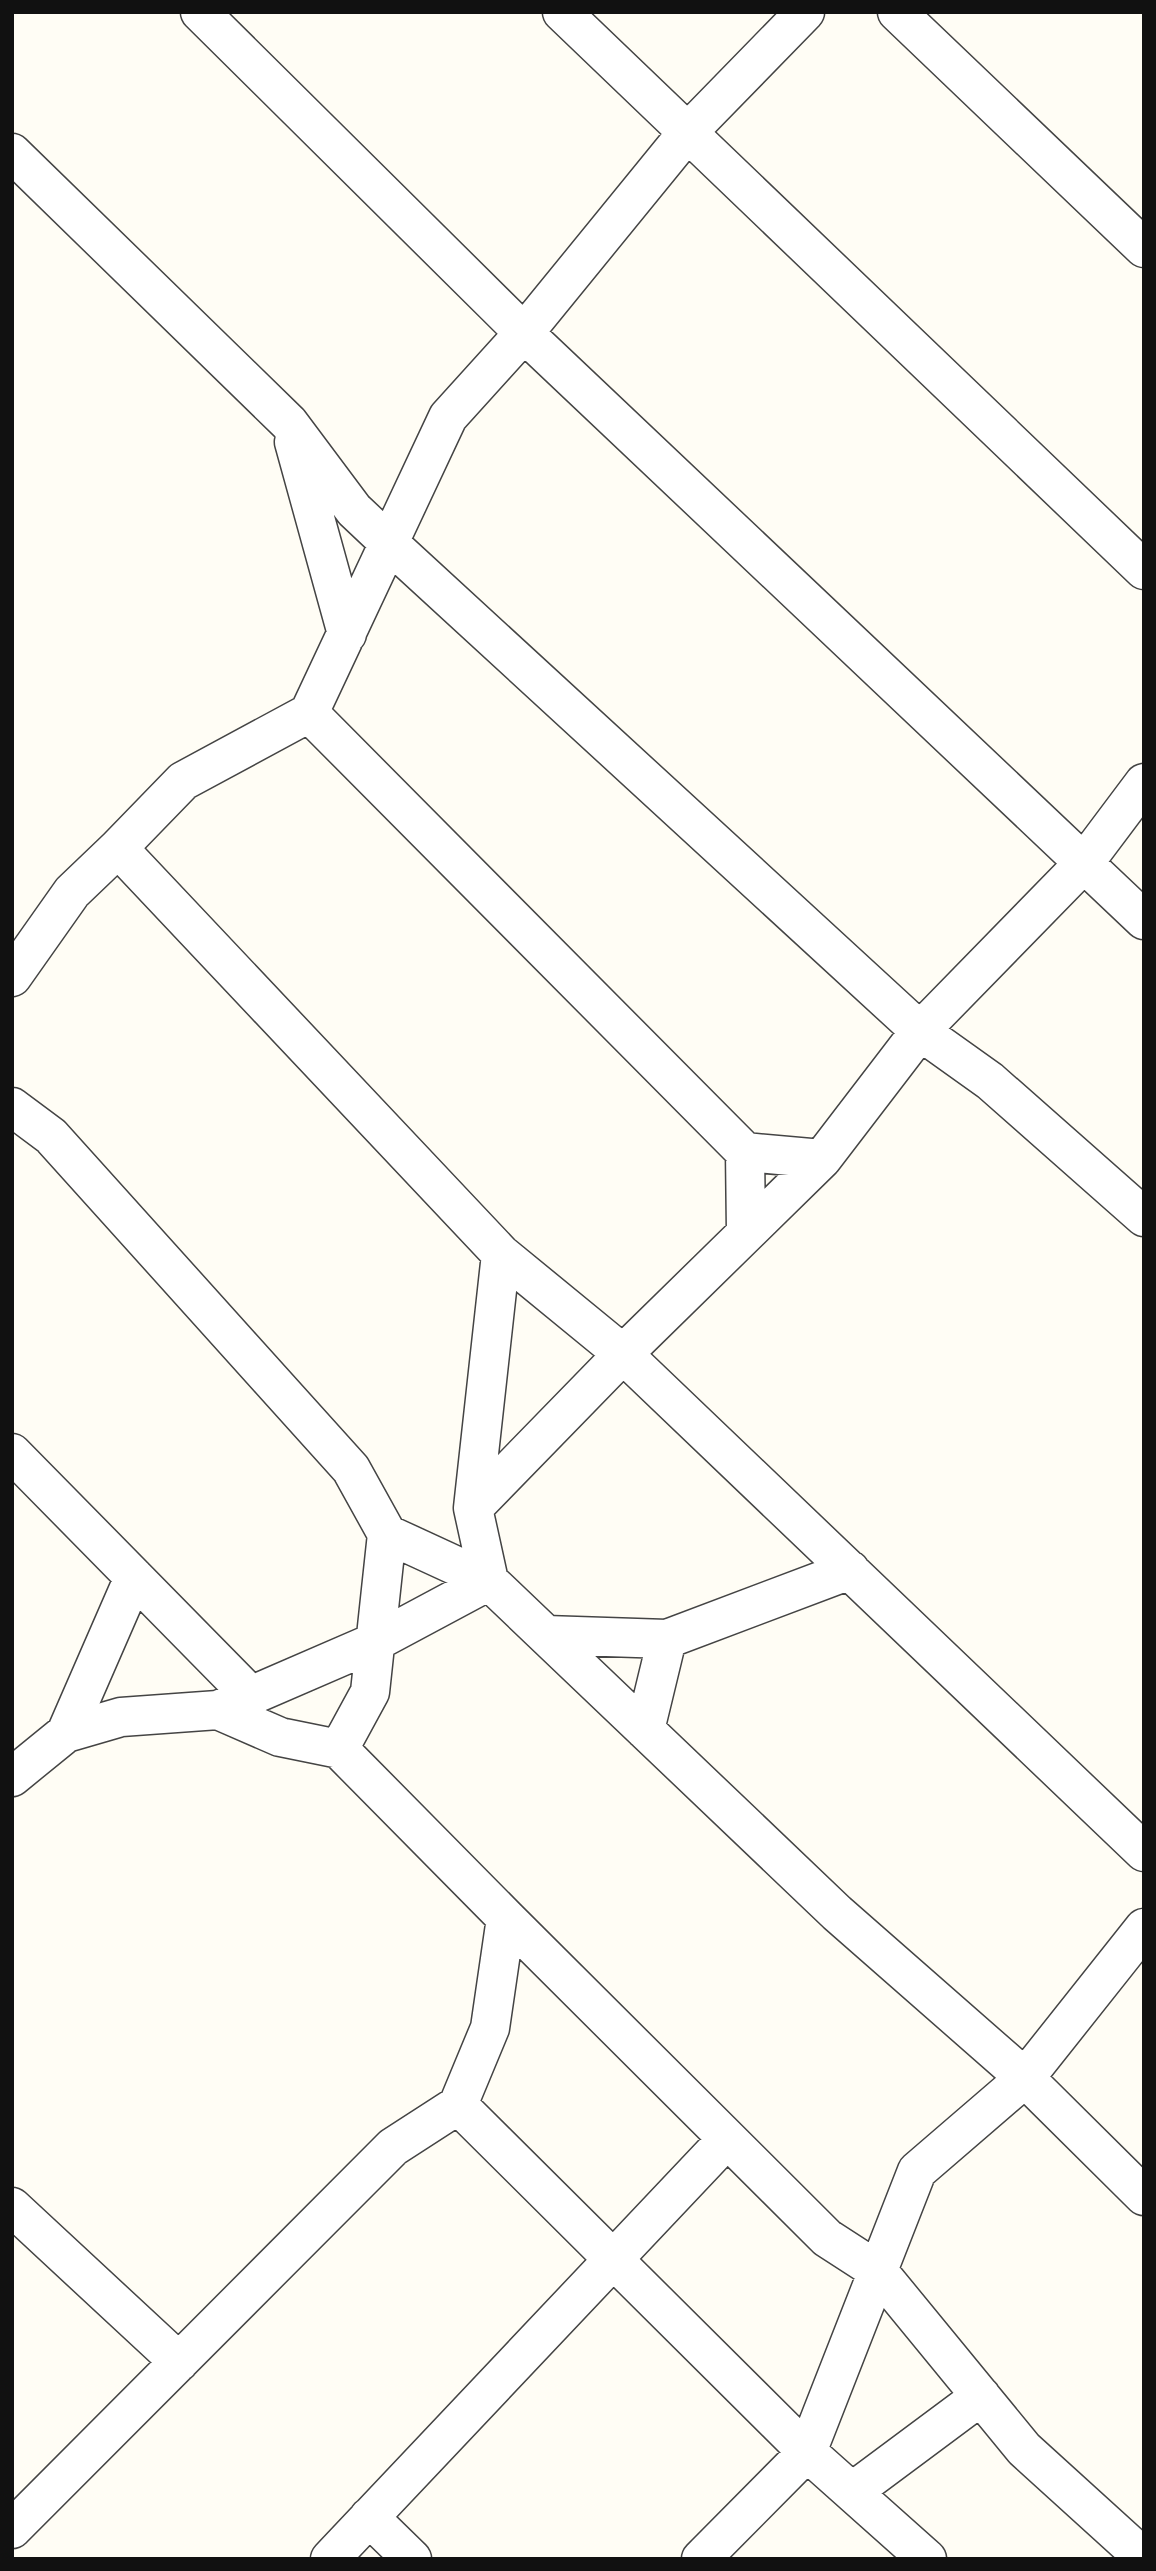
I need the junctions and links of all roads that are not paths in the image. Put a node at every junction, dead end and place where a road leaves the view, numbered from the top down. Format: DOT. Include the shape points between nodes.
graph roads {
  1 [pos="201,12"];
  2 [pos="562,12"];
  3 [pos="804,12"];
  4 [pos="897,12"];
  5 [pos="688,133"];
  6 [pos="12,153"];
  7 [pos="1144,248"];
  8 [pos="524,333"];
  9 [pos="289,423"];
  10 [pos="390,544"];
  11 [pos="1144,570"];
  12 [pos="347,634"];
  13 [pos="309,713"];
  14 [pos="1144,783"];
  15 [pos="118,848"];
  16 [pos="1084,863"];
  17 [pos="1144,920"];
  18 [pos="12,977"];
  19 [pos="920,1031"];
  20 [pos="12,1107"];
  21 [pos="745,1152"];
  22 [pos="822,1159"];
  23 [pos="1144,1217"];
  24 [pos="746,1233"];
  25 [pos="501,1254"];
  26 [pos="623,1354"];
  27 [pos="12,1453"];
  28 [pos="473,1508"];
  29 [pos="387,1534"];
  30 [pos="850,1570"];
  31 [pos="134,1577"];
  32 [pos="489,1581"];
  33 [pos="546,1635"];
  34 [pos="667,1639"];
  35 [pos="375,1642"];
  36 [pos="234,1703"];
  37 [pos="645,1730"];
  38 [pos="66,1733"];
  39 [pos="339,1749"];
  40 [pos="12,1776"];
  41 [pos="1144,1852"];
  42 [pos="506,1919"];
  43 [pos="1144,1928"];
  44 [pos="1025,2078"];
  45 [pos="458,2105"];
  46 [pos="727,2139"];
  47 [pos="1144,2196"];
  48 [pos="12,2207"];
  49 [pos="612,2260"];
  50 [pos="878,2271"];
  51 [pos="178,2362"];
  52 [pos="981,2396"];
  53 [pos="807,2452"];
  54 [pos="852,2492"];
  55 [pos="369,2517"];
  56 [pos="12,2529"];
  57 [pos="1144,2558"];
  58 [pos="330,2559"];
  59 [pos="412,2559"];
  60 [pos="701,2559"];
  61 [pos="927,2559"];
  1 -- 8 [label="street"];
  2 -- 5 [label="street"];
  3 -- 5 [label="street"];
  4 -- 7 [label="street"];
  5 -- 8 [label="street"];
  5 -- 11 [label="street"];
  6 -- 9 [label="street"];
  8 -- 10 [label="street" via="448,417"];
  8 -- 16 [label="street"];
  9 -- 10 [label="street" via="354,510"];
  9 -- 12 [label="street"];
  10 -- 12 [label="street"];
  10 -- 19 [label="street"];
  12 -- 13 [label="street"];
  13 -- 15 [label="street" via="183,781"];
  13 -- 21 [label="street"];
  14 -- 16 [label="street"];
  15 -- 18 [label="street" via="72,892"];
  15 -- 25 [label="street"];
  16 -- 17 [label="street"];
  16 -- 19 [label="street"];
  19 -- 22 [label="street"];
  19 -- 23 [label="street" via="990,1081"];
  20 -- 29 [label="street" via="51,1136 351,1468"];
  21 -- 22 [label="street"];
  21 -- 24 [label="street"];
  22 -- 24 [label="street"];
  24 -- 26 [label="street"];
  25 -- 26 [label="street"];
  25 -- 28 [label="street"];
  26 -- 28 [label="street"];
  26 -- 30 [label="street"];
  27 -- 31 [label="street"];
  28 -- 32 [label="street"];
  29 -- 32 [label="street"];
  29 -- 35 [label="street"];
  30 -- 34 [label="street"];
  30 -- 41 [label="street"];
  31 -- 36 [label="street"];
  31 -- 38 [label="street"];
  32 -- 33 [label="street"];
  32 -- 35 [label="street"];
  33 -- 34 [label="street"];
  33 -- 37 [label="street"];
  34 -- 37 [label="street"];
  35 -- 36 [label="street"];
  35 -- 39 [label="street" via="370,1692"];
  36 -- 38 [label="street" via="121,1717"];
  36 -- 39 [label="street" via="280,1737"];
  37 -- 44 [label="street" via="837,1913"];
  38 -- 40 [label="street"];
  39 -- 42 [label="street"];
  42 -- 45 [label="street" via="490,2028"];
  42 -- 46 [label="street"];
  43 -- 44 [label="street"];
  44 -- 47 [label="street"];
  44 -- 50 [label="street" via="917,2171"];
  45 -- 49 [label="street"];
  45 -- 51 [label="street" via="393,2147"];
  46 -- 49 [label="street"];
  46 -- 50 [label="street" via="827,2238"];
  48 -- 51 [label="street"];
  49 -- 53 [label="street"];
  49 -- 55 [label="street"];
  50 -- 52 [label="street"];
  50 -- 53 [label="street"];
  51 -- 56 [label="street"];
  52 -- 54 [label="street"];
  52 -- 57 [label="street" via="1024,2449"];
  53 -- 54 [label="street"];
  53 -- 60 [label="street"];
  54 -- 61 [label="street"];
  55 -- 58 [label="street"];
  55 -- 59 [label="street"];
}
